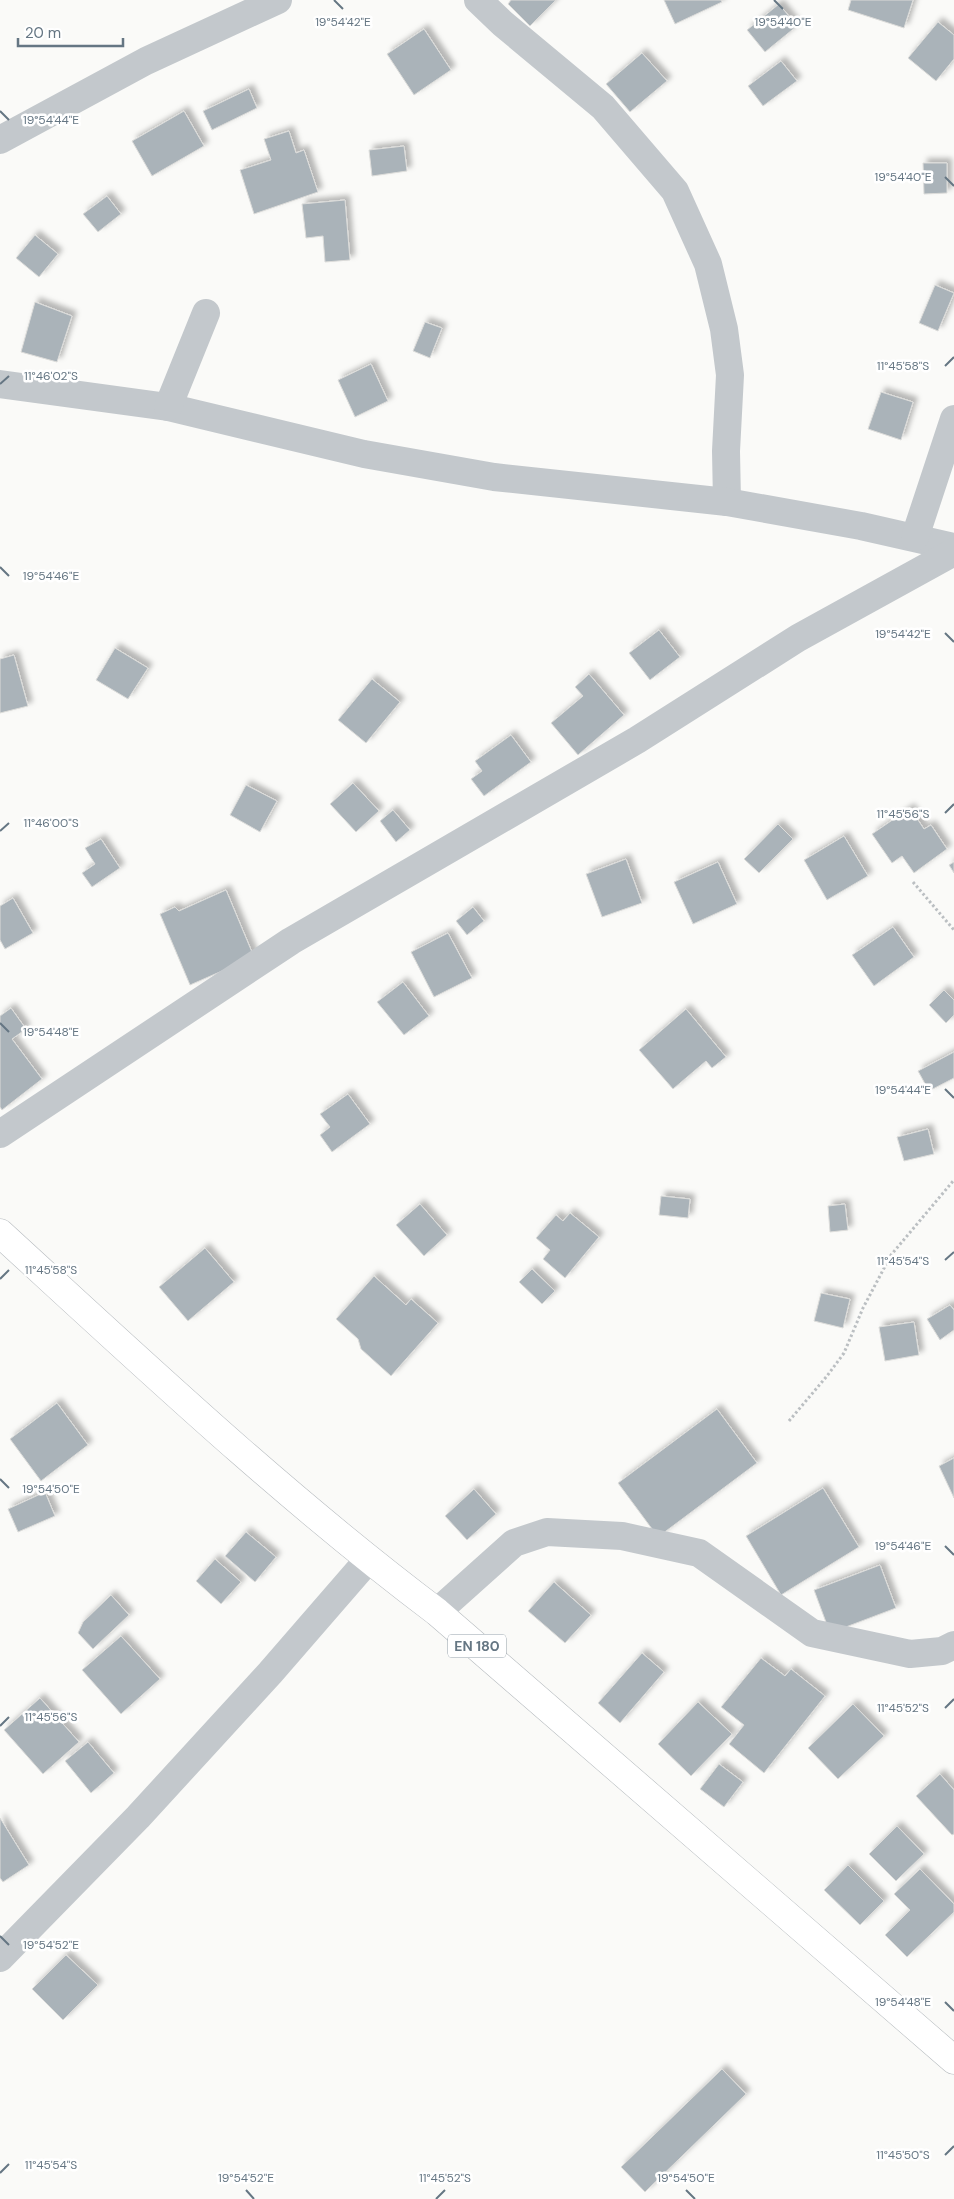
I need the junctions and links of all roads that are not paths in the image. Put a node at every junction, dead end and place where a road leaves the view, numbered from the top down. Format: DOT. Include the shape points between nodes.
graph roads {
  1 [pos="278,0"];
  2 [pos="478,0"];
  3 [pos="0,140"];
  4 [pos="206,313"];
  5 [pos="0,384"];
  6 [pos="168,407"];
  7 [pos="954,419"];
  8 [pos="726,502"];
  9 [pos="915,537"];
  10 [pos="954,547"];
  11 [pos="954,552"];
  12 [pos="0,1134"];
  13 [pos="0,1233"];
  14 [pos="368,1560"];
  15 [pos="437,1612"];
  16 [pos="954,1645"];
  17 [pos="0,1958"];
  18 [pos="954,2060"];
  1 -- 3 [label="street" via="146,60"];
  2 -- 8 [label="street" via="602,107 675,191 708,264 724,328 730,375"];
  4 -- 6 [label="street"];
  5 -- 6 [label="street"];
  6 -- 8 [label="street" via="364,454 494,477"];
  7 -- 9 [label="street"];
  8 -- 9 [label="street"];
  9 -- 10 [label="street"];
  11 -- 12 [label="street" via="798,638 637,740 290,941"];
  13 -- 14 [label="main road, EN 180" via="155,1375"];
  14 -- 15 [label="main road, EN 180"];
  14 -- 17 [label="street" via="138,1817"];
  15 -- 16 [label="street" via="514,1543 547,1532 622,1536 699,1553 812,1633 910,1654 942,1651"];
  15 -- 18 [label="main road, EN 180"];
}
